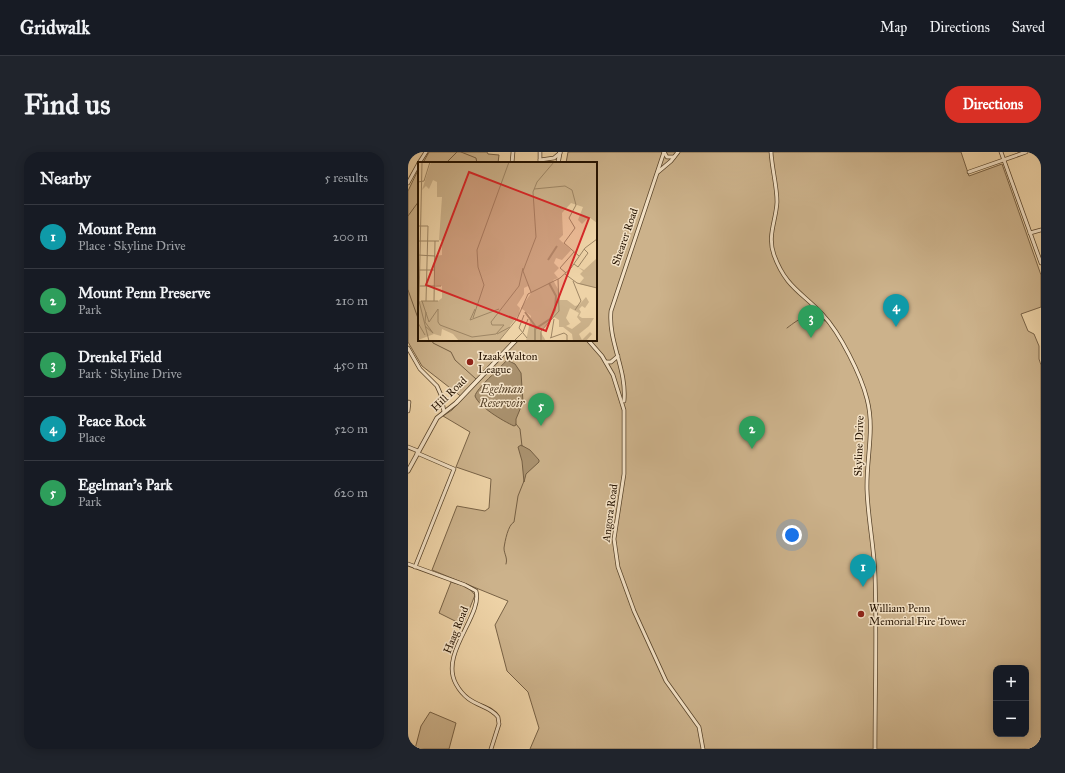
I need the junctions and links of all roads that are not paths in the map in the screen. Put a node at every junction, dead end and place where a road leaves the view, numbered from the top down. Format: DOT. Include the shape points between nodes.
graph roads {
  1 [pos="426,152"];
  2 [pos="513,152"];
  3 [pos="540,152"];
  4 [pos="664,152"];
  5 [pos="678,152"];
  6 [pos="771,152"];
  7 [pos="1001,152"];
  8 [pos="1026,152"];
  9 [pos="1040,152"];
  10 [pos="560,153"];
  11 [pos="1041,156"];
  12 [pos="675,157"];
  13 [pos="548,160"];
  14 [pos="1004,160"];
  15 [pos="420,162"];
  16 [pos="512,162"];
  17 [pos="540,162"];
  18 [pos="551,162"];
  19 [pos="418,165"];
  20 [pos="658,172"];
  21 [pos="969,172"];
  22 [pos="408,183"];
  23 [pos="1041,230"];
  24 [pos="1030,233"];
  25 [pos="1041,263"];
  26 [pos="515,341"];
  27 [pos="589,341"];
  28 [pos="408,348"];
  29 [pos="618,356"];
  30 [pos="606,362"];
  31 [pos="409,402"];
  32 [pos="623,403"];
  33 [pos="408,411"];
  34 [pos="444,412"];
  35 [pos="408,447"];
  36 [pos="418,452"];
  37 [pos="408,471"];
  38 [pos="408,564"];
  39 [pos="415,567"];
  40 [pos="491,749"];
  41 [pos="703,749"];
  42 [pos="875,749"];
  1 -- 15 [label="street"];
  2 -- 16 [label="street"];
  3 -- 17 [label="street"];
  4 -- 12 [label="street" via="667,157"];
  4 -- 20 [label="street, Shearer Road"];
  5 -- 12 [label="street"];
  6 -- 42 [label="street, Skyline Drive" via="776,196 770,235 773,254 793,288 822,314 833,328 861,381 869,405 871,438 867,490 877,628"];
  7 -- 14 [label="street"];
  8 -- 14 [label="street"];
  9 -- 11 [label="street"];
  10 -- 13 [label="street"];
  12 -- 20 [label="street"];
  13 -- 17 [label="street"];
  13 -- 18 [label="street"];
  14 -- 21 [label="street"];
  14 -- 24 [label="street"];
  19 -- 22 [label="street"];
  20 -- 29 [label="street, Shearer Road" via="612,303 610,328"];
  23 -- 24 [label="street"];
  24 -- 25 [label="street"];
  26 -- 34 [label="street, Hill Road" via="456,404"];
  27 -- 30 [label="street, Angora Road"];
  28 -- 34 [label="street" via="420,369 437,386"];
  29 -- 30 [label="street" via="611,362"];
  29 -- 32 [label="street, Shearer Road" via="625,385"];
  30 -- 32 [label="street, Angora Road"];
  31 -- 33 [label="street"];
  32 -- 41 [label="street, Angora Road" via="624,474 614,539 616,562 634,611 666,680 699,727"];
  34 -- 36 [label="street, Hill Road" via="433,423"];
  35 -- 36 [label="street"];
  36 -- 37 [label="street, Hill Road"];
  36 -- 39 [label="street" via="454,469"];
  38 -- 39 [label="street, Haag Road"];
  39 -- 40 [label="street, Haag Road" via="472,587 476,591 477,602 454,656 452,674 456,685 466,698 492,711 498,717 499,724"];
}
